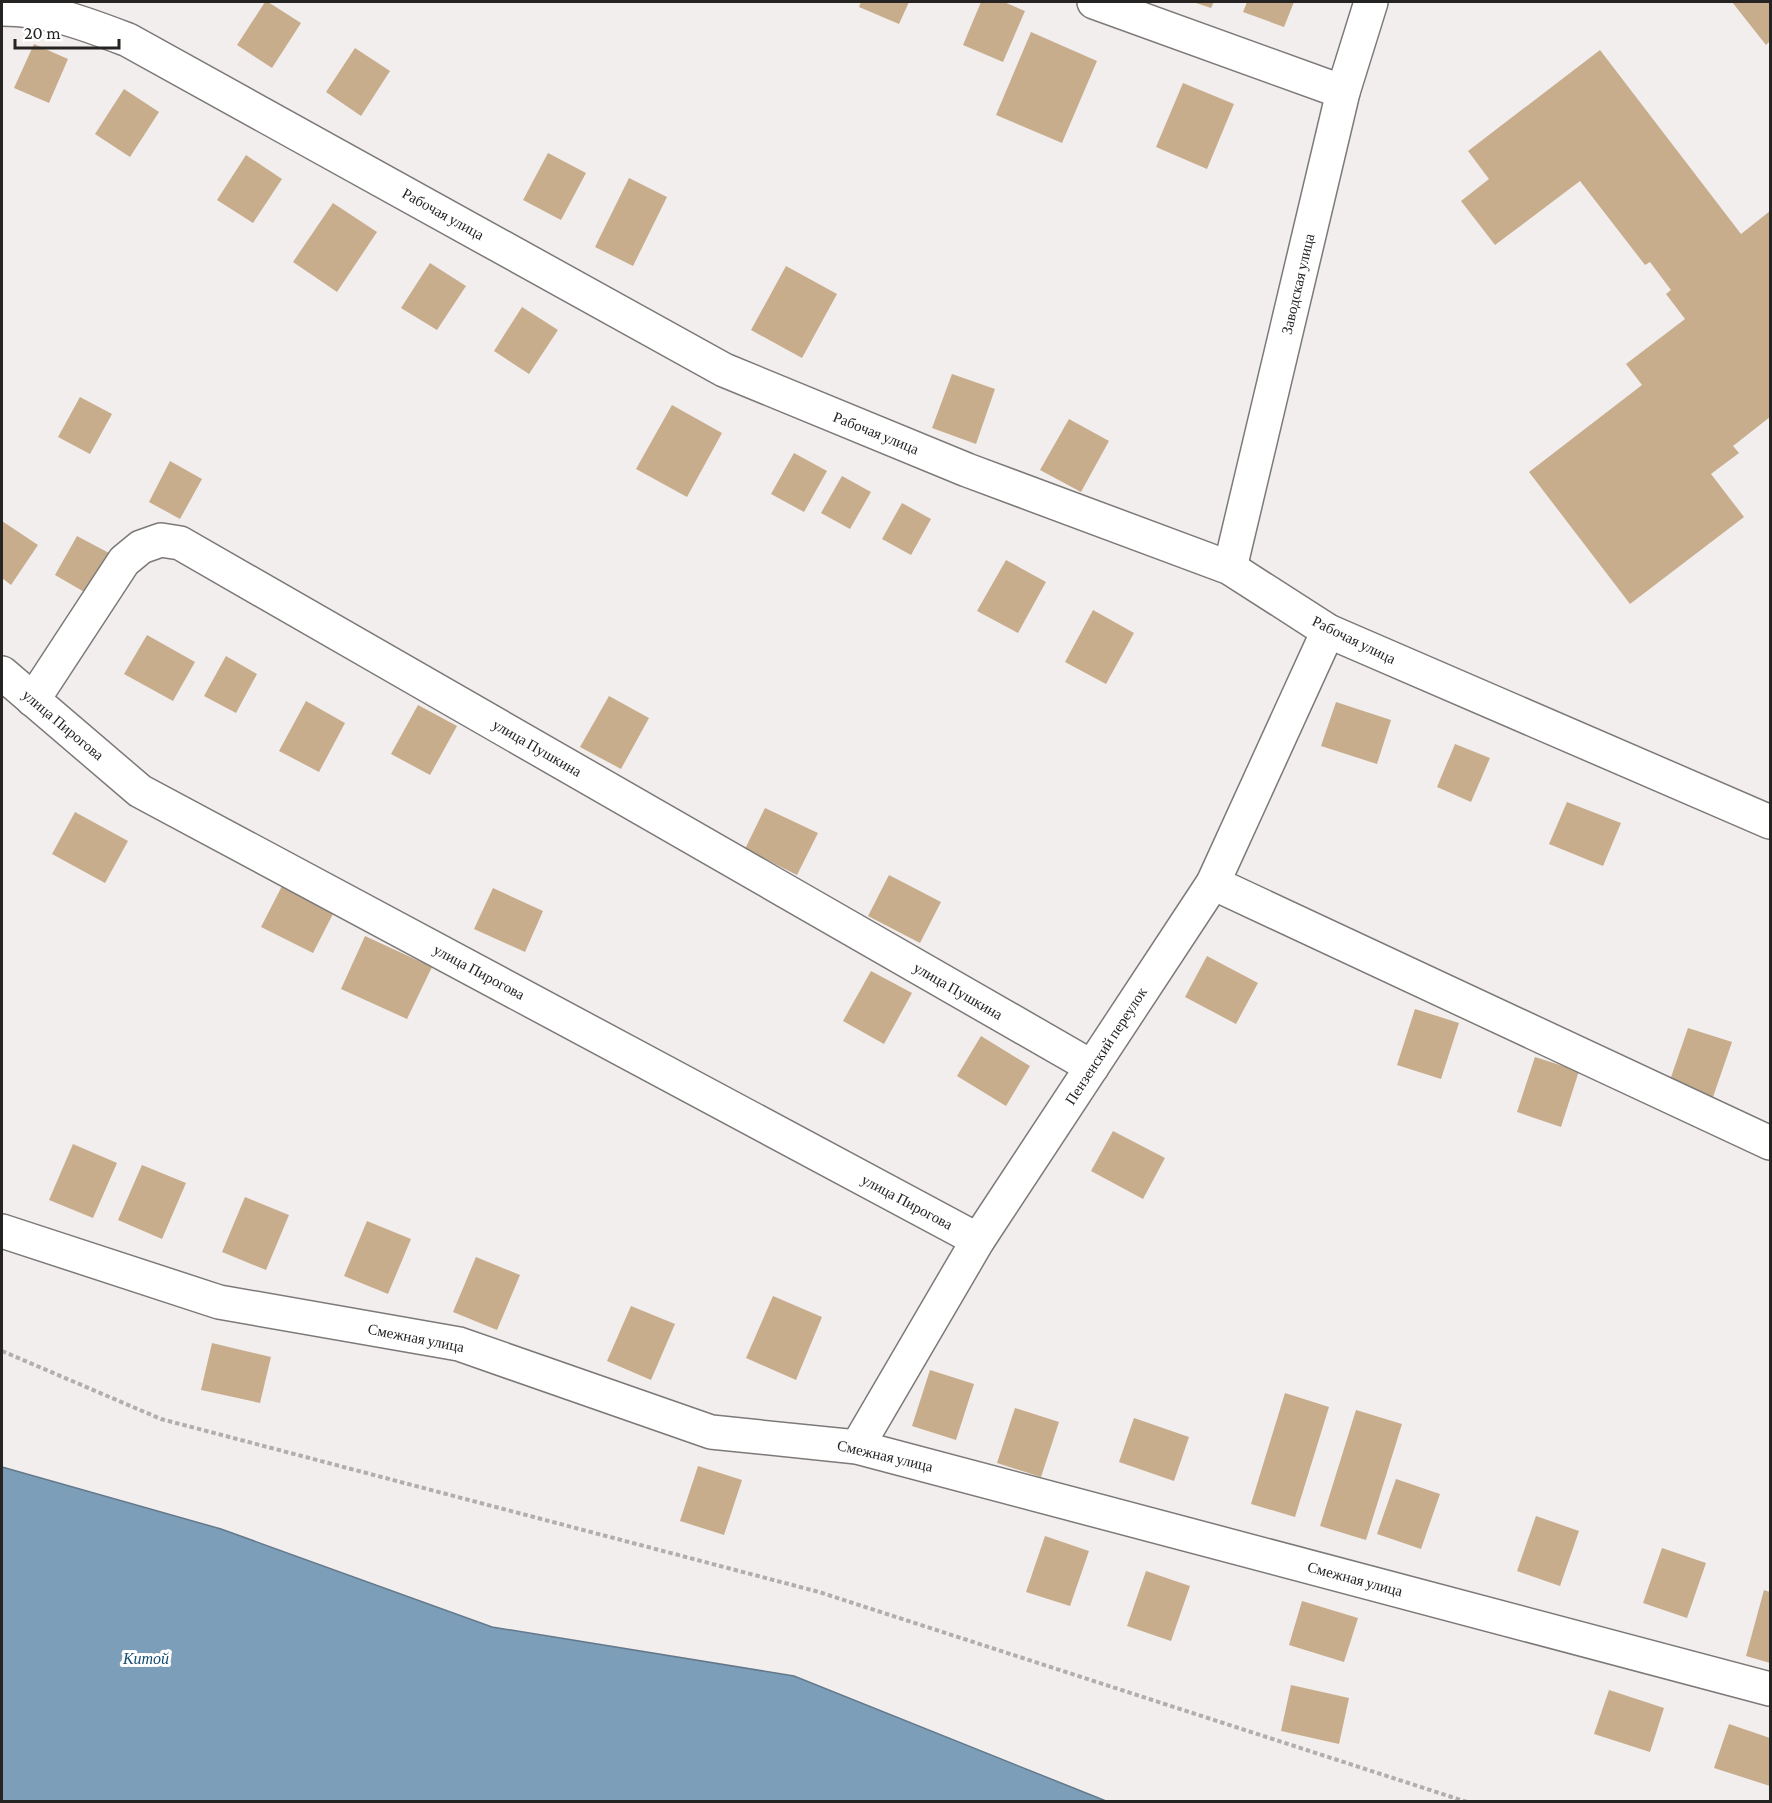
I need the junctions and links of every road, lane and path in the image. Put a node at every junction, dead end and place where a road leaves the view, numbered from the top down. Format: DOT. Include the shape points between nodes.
graph roads {
  1 [pos="1094,2"];
  2 [pos="1371,2"];
  3 [pos="2,9"];
  4 [pos="1343,92"];
  5 [pos="1230,568"];
  6 [pos="1328,631"];
  7 [pos="2,673"];
  8 [pos="33,700"];
  9 [pos="1770,822"];
  10 [pos="1213,883"];
  11 [pos="1092,1068"];
  12 [pos="1770,1143"];
  13 [pos="2,1231"];
  14 [pos="978,1240"];
  15 [pos="2,1351"];
  16 [pos="857,1447"];
  17 [pos="1770,1689"];
  18 [pos="1467,1802"];
  1 -- 4 [label="street"];
  2 -- 4 [label="street, Заводская улица"];
  3 -- 5 [label="street, Рабочая улица" via="26,9 73,20 128,40 724,370 967,470"];
  4 -- 5 [label="street, Заводская улица"];
  5 -- 6 [label="street, Рабочая улица"];
  6 -- 9 [label="street, Рабочая улица"];
  6 -- 10 [label="street, Пензенский переулок"];
  7 -- 8 [label="street, улица Пирогова"];
  8 -- 11 [label="street, улица Пушкина" via="124,561 141,547 161,540 180,543"];
  8 -- 14 [label="street, улица Пирогова" via="140,791"];
  10 -- 11 [label="street, Пензенский переулок"];
  10 -- 12 [label="street"];
  11 -- 14 [label="street, Пензенский переулок"];
  13 -- 16 [label="street, Смежная улица" via="219,1302 459,1344 711,1432"];
  14 -- 16 [label="street, Пензенский переулок"];
  15 -- 18 [label="path" via="161,1419 819,1593"];
  16 -- 17 [label="street, Смежная улица"];
}
